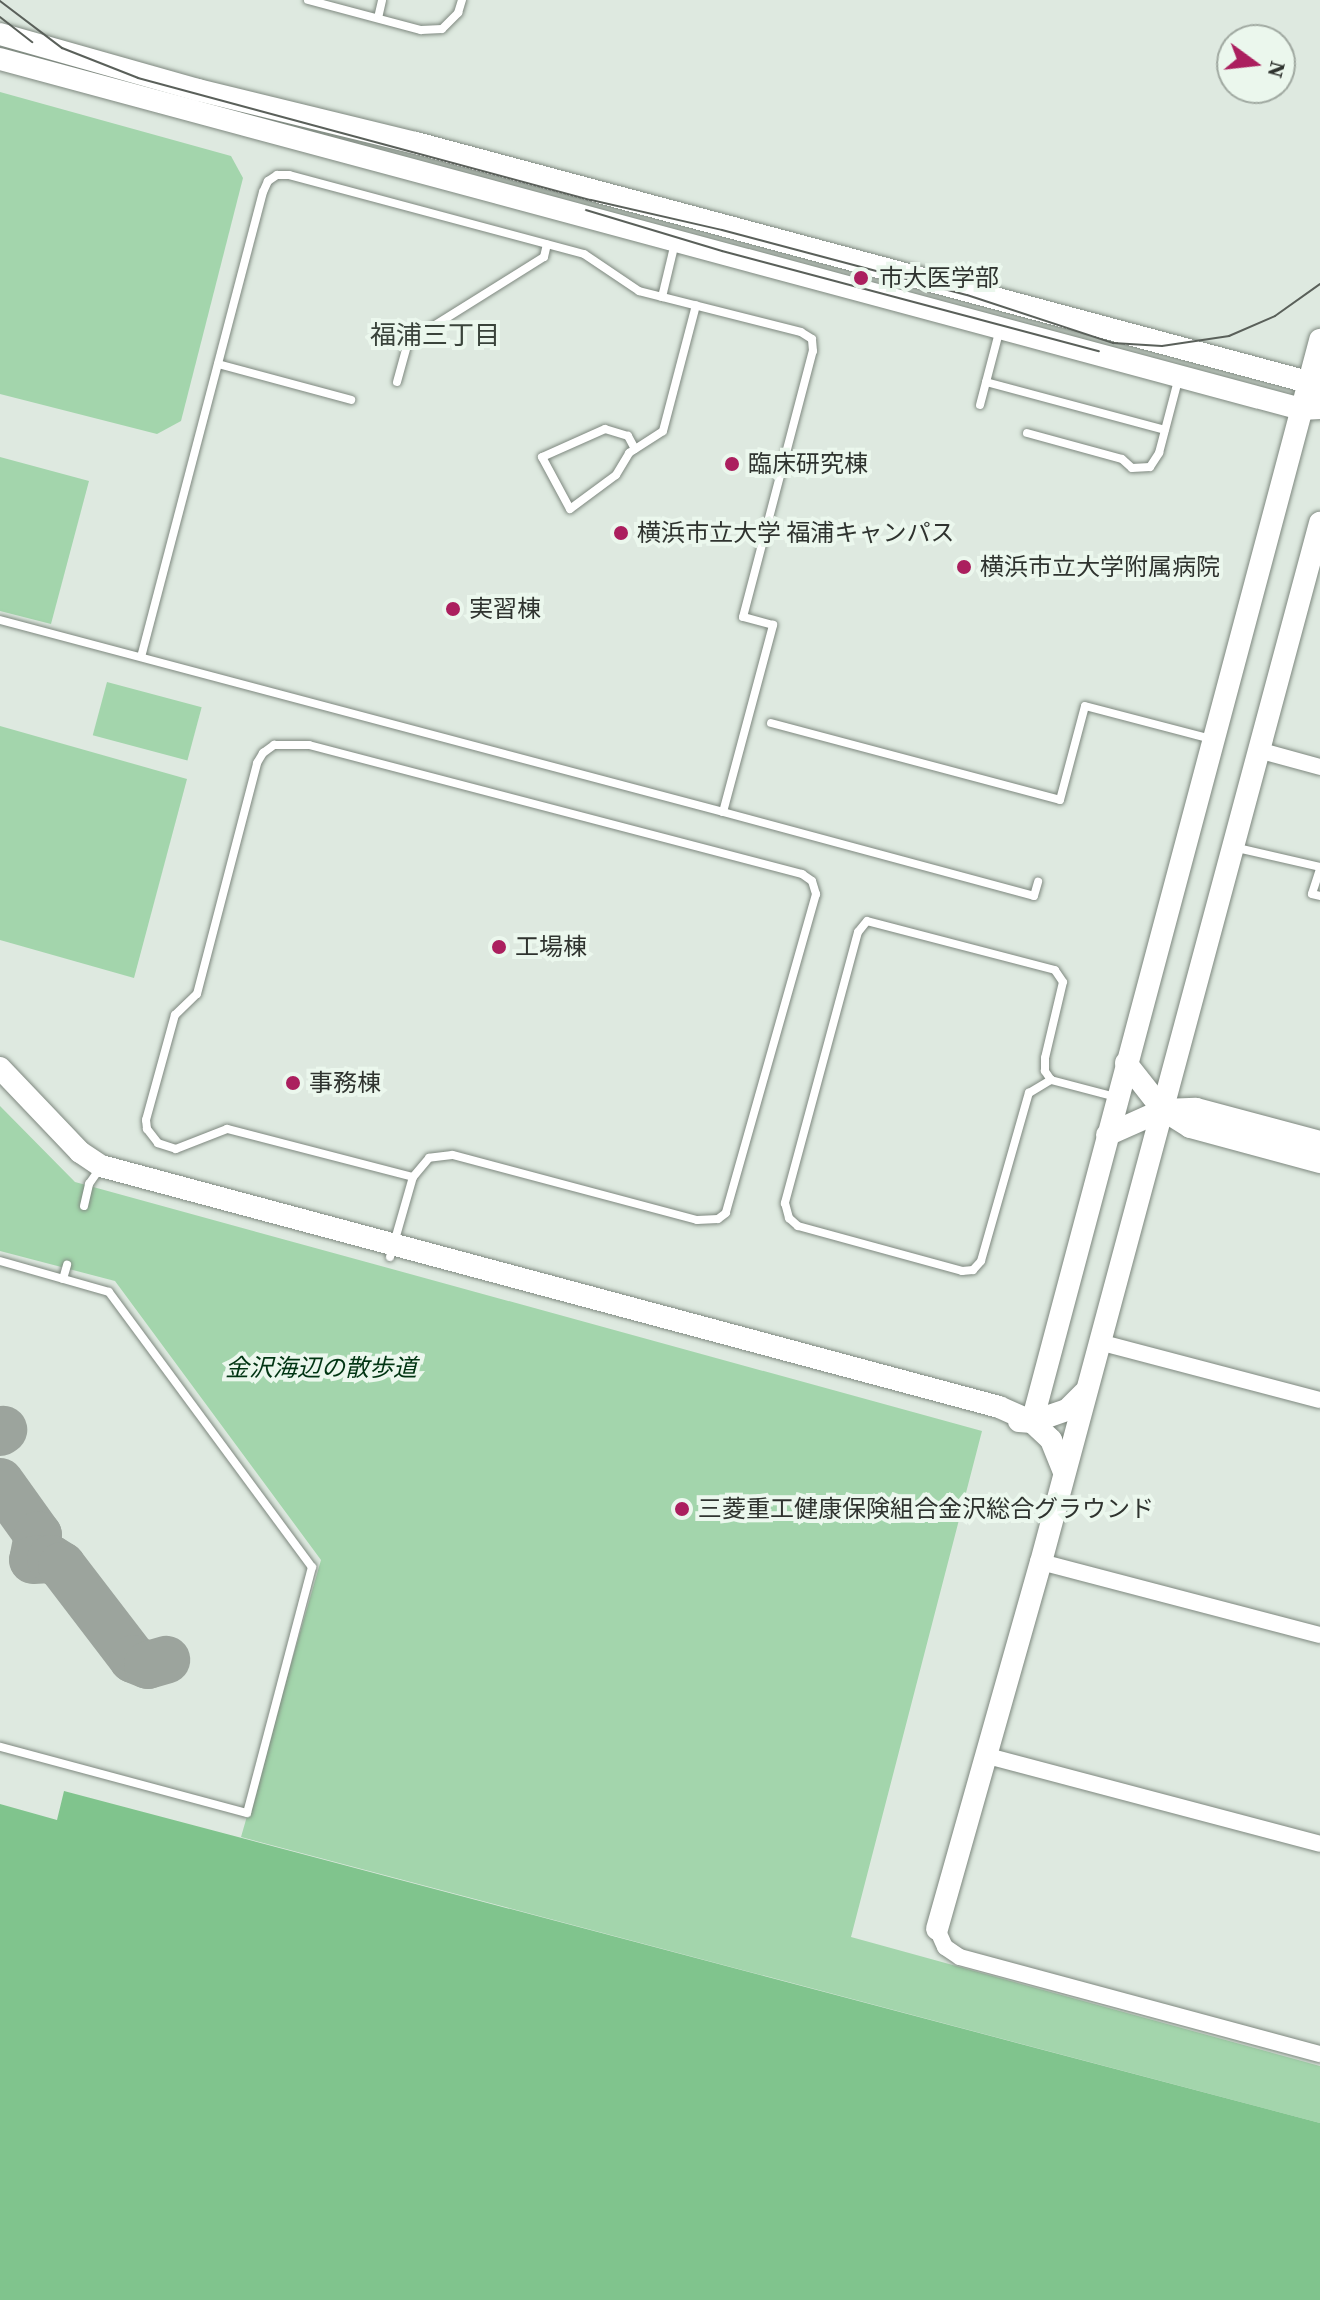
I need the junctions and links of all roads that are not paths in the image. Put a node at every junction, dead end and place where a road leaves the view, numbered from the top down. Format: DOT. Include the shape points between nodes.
graph roads {
  1 [pos="308,0"];
  2 [pos="382,0"];
  3 [pos="462,0"];
  4 [pos="334,3"];
  5 [pos="378,18"];
  6 [pos="0,34"];
  7 [pos="0,59"];
  8 [pos="676,241"];
  9 [pos="547,244"];
  10 [pos="662,297"];
  11 [pos="696,305"];
  12 [pos="1000,328"];
  13 [pos="1320,340"];
  14 [pos="218,364"];
  15 [pos="1180,376"];
  16 [pos="397,382"];
  17 [pos="986,382"];
  18 [pos="1314,385"];
  19 [pos="351,400"];
  20 [pos="980,405"];
  21 [pos="1310,408"];
  22 [pos="1165,430"];
  23 [pos="1027,433"];
  24 [pos="635,449"];
  25 [pos="1320,523"];
  26 [pos="0,620"];
  27 [pos="141,656"];
  28 [pos="771,723"];
  29 [pos="1213,739"];
  30 [pos="1258,750"];
  31 [pos="1320,767"];
  32 [pos="723,812"];
  33 [pos="1232,847"];
  34 [pos="1320,868"];
  35 [pos="1038,882"];
  36 [pos="1320,896"];
  37 [pos="1126,1063"];
  38 [pos="0,1068"];
  39 [pos="1051,1080"];
  40 [pos="0,1083"];
  41 [pos="1117,1097"];
  42 [pos="1163,1110"];
  43 [pos="1107,1135"];
  44 [pos="1320,1142"];
  45 [pos="1320,1162"];
  46 [pos="98,1170"];
  47 [pos="413,1177"];
  48 [pos="84,1206"];
  49 [pos="392,1251"];
  50 [pos="0,1261"];
  51 [pos="67,1265"];
  52 [pos="63,1279"];
  53 [pos="1099,1342"];
  54 [pos="1085,1391"];
  55 [pos="1320,1400"];
  56 [pos="1032,1422"];
  57 [pos="1064,1473"];
  58 [pos="1041,1562"];
  59 [pos="1320,1635"];
  60 [pos="0,1747"];
  61 [pos="988,1756"];
  62 [pos="1320,1844"];
  63 [pos="937,1929"];
  64 [pos="1320,2054"];
  1 -- 4 [label="lane"];
  2 -- 5 [label="lane"];
  3 -- 5 [label="lane" via="458,13 442,29 421,30"];
  4 -- 5 [label="lane"];
  6 -- 18 [label="street"];
  7 -- 8 [label="street"];
  8 -- 10 [label="lane"];
  8 -- 12 [label="street"];
  9 -- 10 [label="lane" via="584,254 639,291"];
  9 -- 14 [label="lane" via="277,175 265,186"];
  9 -- 16 [label="lane" via="544,257 408,342"];
  10 -- 11 [label="lane"];
  11 -- 24 [label="lane" via="663,431"];
  11 -- 32 [label="lane" via="801,332 813,345 743,617 773,625"];
  12 -- 15 [label="street"];
  12 -- 17 [label="lane"];
  13 -- 18 [label="street"];
  14 -- 19 [label="lane"];
  14 -- 27 [label="lane"];
  15 -- 21 [label="street"];
  15 -- 22 [label="lane"];
  17 -- 20 [label="lane"];
  17 -- 22 [label="lane"];
  18 -- 21 [label="street"];
  21 -- 29 [label="street"];
  22 -- 23 [label="lane" via="1156,462 1142,469"];
  24 -- 24 [label="lane" via="616,475 570,509 542,457 605,429 628,436"];
  25 -- 30 [label="street"];
  26 -- 27 [label="lane"];
  27 -- 32 [label="lane"];
  28 -- 29 [label="lane" via="1060,800 1085,706"];
  29 -- 37 [label="street"];
  30 -- 31 [label="street"];
  30 -- 33 [label="street"];
  32 -- 35 [label="lane" via="1034,896"];
  33 -- 34 [label="lane"];
  33 -- 42 [label="street"];
  34 -- 36 [label="lane" via="1312,894"];
  37 -- 41 [label="street"];
  37 -- 42 [label="street"];
  38 -- 46 [label="street"];
  39 -- 39 [label="lane" via="1035,1088 1024,1103 981,1261 973,1270 798,1226 789,1218 785,1203 858,932 867,921 1055,970 1063,982 1045,1058"];
  39 -- 41 [label="lane"];
  40 -- 46 [label="street" via="74,1160"];
  41 -- 43 [label="street"];
  42 -- 43 [label="street"];
  42 -- 44 [label="street" via="1196,1109"];
  42 -- 45 [label="street" via="1190,1127"];
  42 -- 53 [label="street"];
  43 -- 56 [label="street"];
  46 -- 48 [label="lane"];
  46 -- 49 [label="street"];
  47 -- 47 [label="lane" via="227,1129 176,1149 158,1143 147,1129 175,1015 197,994 263,753 274,745 309,745 759,862 812,881 816,894 726,1213 718,1219 697,1220 452,1155 429,1158"];
  47 -- 49 [label="lane"];
  49 -- 56 [label="street" via="999,1407"];
  50 -- 52 [label="lane"];
  51 -- 52 [label="lane"];
  52 -- 60 [label="lane" via="109,1292 312,1567 247,1813"];
  53 -- 54 [label="street"];
  53 -- 55 [label="street"];
  54 -- 56 [label="street" via="1067,1410"];
  54 -- 57 [label="street"];
  56 -- 57 [label="street" via="1059,1453"];
  57 -- 58 [label="street"];
  58 -- 59 [label="street"];
  58 -- 61 [label="street"];
  61 -- 62 [label="street"];
  61 -- 63 [label="street"];
  63 -- 64 [label="street" via="945,1947 960,1957"];
}
